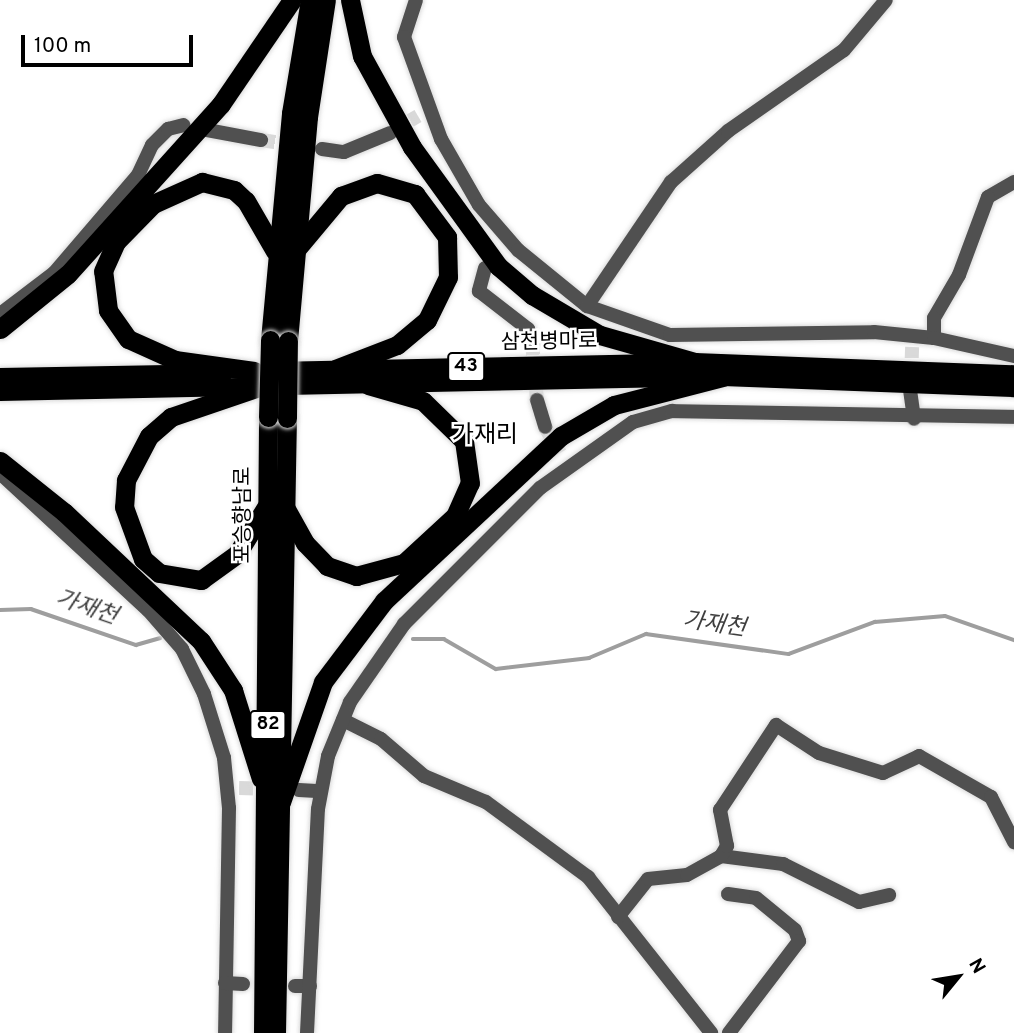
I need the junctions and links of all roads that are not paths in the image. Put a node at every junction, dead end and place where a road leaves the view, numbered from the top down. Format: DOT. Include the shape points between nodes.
graph roads {
  1 [pos="292,0"];
  2 [pos="310,0"];
  3 [pos="326,0"];
  4 [pos="350,0"];
  5 [pos="416,0"];
  6 [pos="886,0"];
  7 [pos="184,125"];
  8 [pos="207,130"];
  9 [pos="390,133"];
  10 [pos="261,140"];
  11 [pos="322,149"];
  12 [pos="1014,182"];
  13 [pos="285,251"];
  14 [pos="485,268"];
  15 [pos="587,306"];
  16 [pos="0,314"];
  17 [pos="0,330"];
  18 [pos="934,338"];
  19 [pos="532,341"];
  20 [pos="1014,356"];
  21 [pos="695,362"];
  22 [pos="335,369"];
  23 [pos="1014,374"];
  24 [pos="0,377"];
  25 [pos="723,377"];
  26 [pos="256,379"];
  27 [pos="368,385"];
  28 [pos="1014,388"];
  29 [pos="910,390"];
  30 [pos="0,392"];
  31 [pos="537,400"];
  32 [pos="1014,417"];
  33 [pos="914,419"];
  34 [pos="545,427"];
  35 [pos="560,453"];
  36 [pos="0,461"];
  37 [pos="568,466"];
  38 [pos="0,473"];
  39 [pos="275,506"];
  40 [pos="343,720"];
  41 [pos="299,790"];
  42 [pos="321,791"];
  43 [pos="274,801"];
  44 [pos="1014,842"];
  45 [pos="721,856"];
  46 [pos="728,894"];
  47 [pos="889,895"];
  48 [pos="618,917"];
  49 [pos="225,983"];
  50 [pos="243,984"];
  51 [pos="225,1033"];
  52 [pos="263,1033"];
  53 [pos="276,1033"];
  54 [pos="307,1033"];
  55 [pos="711,1033"];
  56 [pos="729,1033"];
  1 -- 17 [label="highway" via="222,104 68,274"];
  2 -- 13 [label="highway, 포승향남로 / 82"];
  3 -- 13 [label="highway, 포승향남로 / 82"];
  4 -- 21 [label="highway" via="362,56 400,125 457,217 498,265 531,295 600,335"];
  5 -- 15 [label="street" via="404,37 424,112 479,205 505,239 551,282"];
  6 -- 15 [label="street" via="844,50 728,131 671,182"];
  7 -- 16 [label="street" via="168,129 152,145 138,174 54,273"];
  8 -- 10 [label="street"];
  9 -- 11 [label="street" via="344,152"];
  12 -- 18 [label="street" via="988,197 959,275 934,318"];
  13 -- 22 [label="highway" via="341,197 377,183 415,194 447,237 448,276 427,320 397,345"];
  13 -- 26 [label="highway" via="234,190 202,182 153,204 116,242 103,271 108,310 128,339 175,360"];
  13 -- 39 [label="highway, 포승향남로 / 82, bridge"];
  14 -- 19 [label="street" via="479,291 528,328"];
  15 -- 18 [label="street" via="670,335"];
  18 -- 20 [label="street"];
  21 -- 22 [label="main road, 삼천병마로 / 43"];
  21 -- 23 [label="main road, 삼천병마로 / 43"];
  22 -- 26 [label="main road, 삼천병마로 / 43"];
  24 -- 26 [label="main road, 삼천병마로 / 43"];
  25 -- 27 [label="main road, 삼천병마로 / 43"];
  25 -- 28 [label="main road, 삼천병마로 / 43"];
  25 -- 43 [label="highway" via="614,405 561,436 384,601 323,682"];
  26 -- 27 [label="main road, 삼천병마로 / 43"];
  26 -- 30 [label="main road, 삼천병마로 / 43"];
  26 -- 39 [label="highway" via="171,417 157,430 134,460 124,507 144,559 159,573 201,580 237,554"];
  27 -- 39 [label="highway" via="423,401 464,442 470,483 455,516 404,564 356,576 327,566"];
  29 -- 33 [label="street"];
  31 -- 34 [label="street"];
  32 -- 33 [label="street"];
  33 -- 37 [label="street" via="672,411 633,422"];
  35 -- 37 [label="street"];
  36 -- 43 [label="highway" via="180,618 220,666"];
  37 -- 40 [label="street" via="404,624"];
  38 -- 49 [label="street" via="182,649 204,694 233,788"];
  39 -- 43 [label="highway, 포승향남로 / 82"];
  40 -- 42 [label="street"];
  40 -- 48 [label="street" via="381,739 424,776 486,802 575,865"];
  41 -- 42 [label="street"];
  42 -- 54 [label="street" via="302,986"];
  43 -- 52 [label="highway, 포승향남로 / 82"];
  43 -- 53 [label="highway, 포승향남로 / 82"];
  44 -- 45 [label="street" via="991,797 919,756 883,773 819,752 776,725 767,730 720,810 727,846"];
  45 -- 47 [label="street" via="783,864 859,902"];
  45 -- 48 [label="street" via="687,875 648,879"];
  46 -- 56 [label="street" via="756,898 795,930 799,941"];
  48 -- 55 [label="street"];
  49 -- 50 [label="street"];
  49 -- 51 [label="street"];
}
